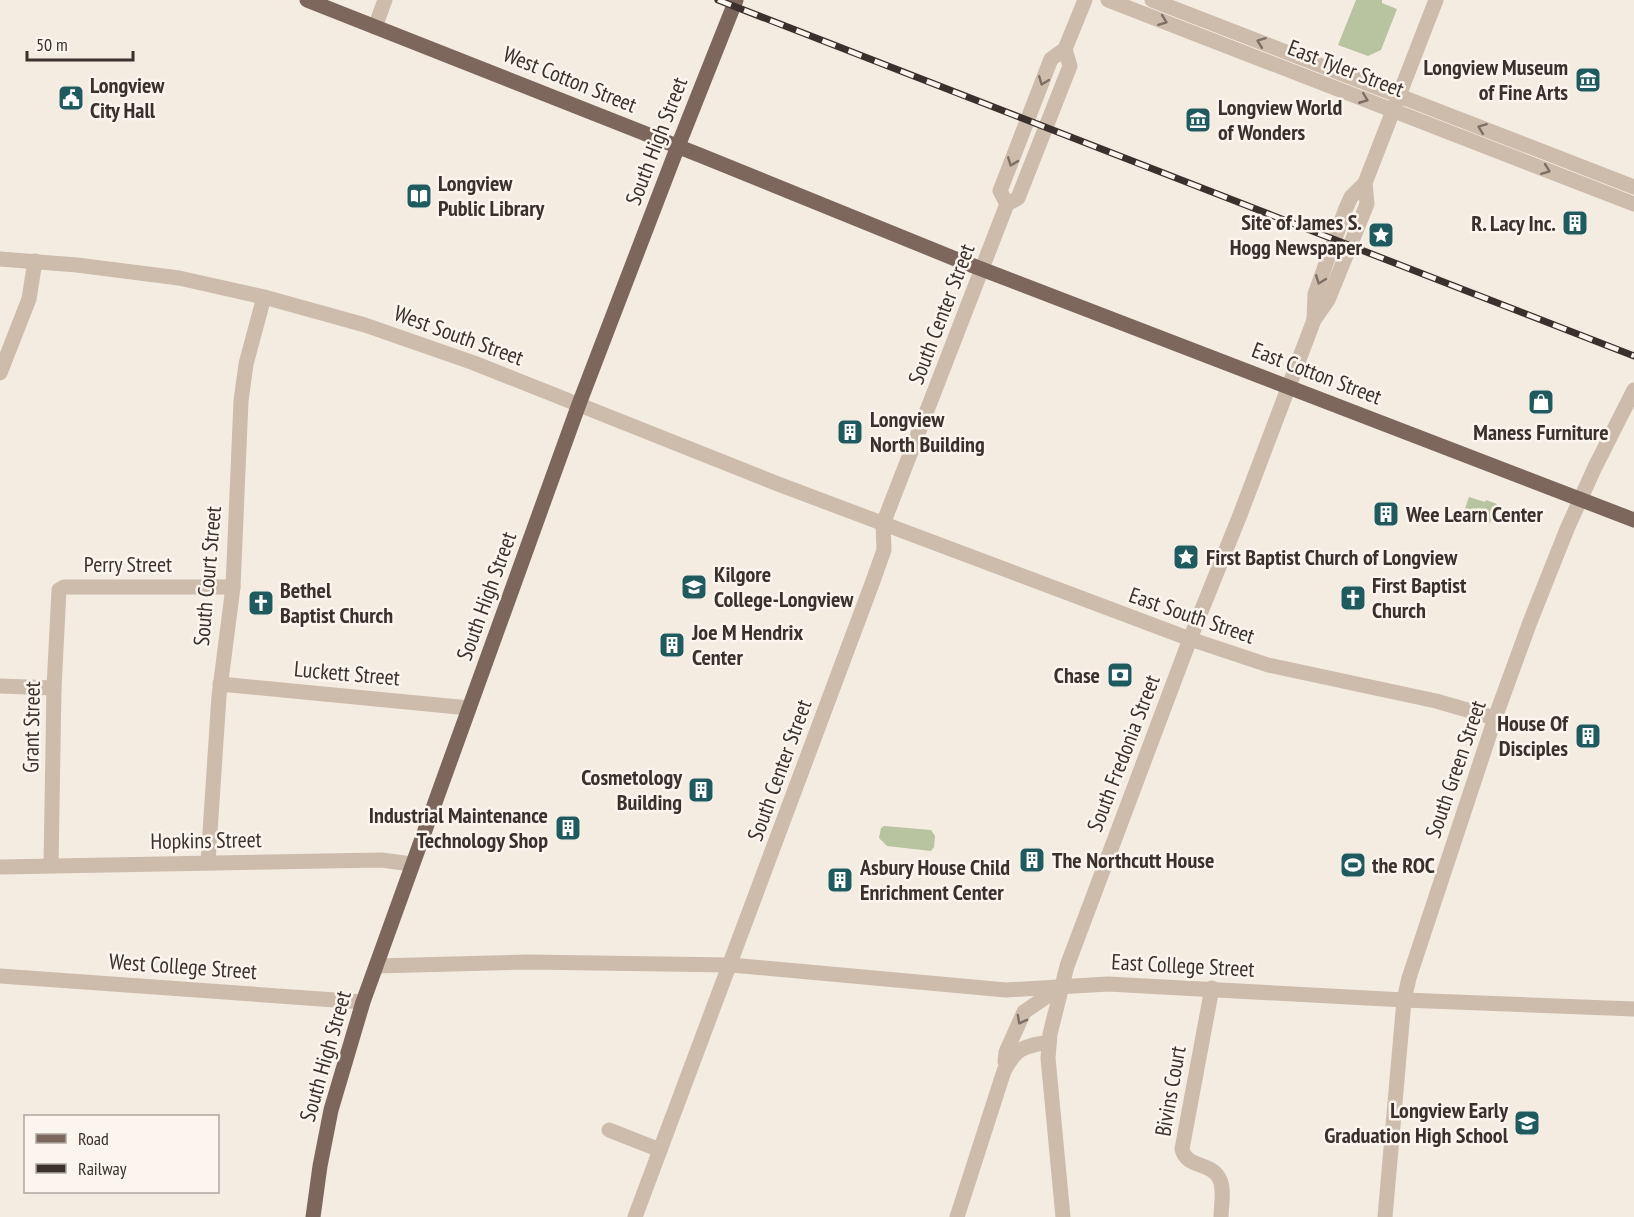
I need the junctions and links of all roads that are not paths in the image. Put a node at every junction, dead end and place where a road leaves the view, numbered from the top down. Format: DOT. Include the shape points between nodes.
graph roads {
  1 [pos="307,0"];
  2 [pos="385,0"];
  3 [pos="736,0"];
  4 [pos="1085,0"];
  5 [pos="1108,0"];
  6 [pos="1152,0"];
  7 [pos="1436,0"];
  8 [pos="375,27"];
  9 [pos="1065,49"];
  10 [pos="1399,96"];
  11 [pos="1393,111"];
  12 [pos="678,146"];
  13 [pos="1634,187"];
  14 [pos="1007,204"];
  15 [pos="1634,204"];
  16 [pos="0,260"];
  17 [pos="35,261"];
  18 [pos="983,269"];
  19 [pos="264,297"];
  20 [pos="0,373"];
  21 [pos="1289,387"];
  22 [pos="1634,390"];
  23 [pos="579,404"];
  24 [pos="1580,498"];
  25 [pos="1634,520"];
  26 [pos="883,524"];
  27 [pos="233,587"];
  28 [pos="60,589"];
  29 [pos="1190,639"];
  30 [pos="220,684"];
  31 [pos="0,686"];
  32 [pos="54,688"];
  33 [pos="469,708"];
  34 [pos="1495,718"];
  35 [pos="208,862"];
  36 [pos="412,864"];
  37 [pos="51,865"];
  38 [pos="0,867"];
  39 [pos="731,965"];
  40 [pos="376,966"];
  41 [pos="0,976"];
  42 [pos="1062,986"];
  43 [pos="1212,988"];
  44 [pos="1404,1000"];
  45 [pos="363,1002"];
  46 [pos="1634,1009"];
  47 [pos="1049,1042"];
  48 [pos="1004,1071"];
  49 [pos="609,1130"];
  50 [pos="660,1150"];
  51 [pos="313,1217"];
  52 [pos="635,1217"];
  53 [pos="957,1217"];
  54 [pos="1063,1217"];
  55 [pos="1221,1217"];
  56 [pos="1385,1217"];
  1 -- 8 [label="main road, West Cotton Street"];
  2 -- 8 [label="street"];
  3 -- 12 [label="main road, South High Street"];
  4 -- 9 [label="street"];
  5 -- 11 [label="street, East Tyler Street, one-way"];
  10 -- 6 [label="street, East Tyler Street, one-way"];
  7 -- 10 [label="street, South Fredonia Street"];
  8 -- 12 [label="main road, West Cotton Street"];
  9 -- 14 [label="street, South Center Street" via="1070,66 1018,198"];
  9 -- 14 [label="street, South Center Street, one-way" via="1051,59 1000,191"];
  10 -- 11 [label="street, South Fredonia Street"];
  13 -- 10 [label="street, East Tyler Street, one-way"];
  11 -- 15 [label="street, East Tyler Street, one-way"];
  11 -- 21 [label="street, South Fredonia Street" via="1365,183 1351,197 1342,244 1314,294 1314,320"];
  12 -- 18 [label="main road, West Cotton Street"];
  12 -- 23 [label="main road, South High Street"];
  14 -- 18 [label="street, South Center Street"];
  16 -- 17 [label="street, West South Street"];
  17 -- 19 [label="street, West South Street" via="179,278"];
  17 -- 20 [label="street" via="29,299"];
  18 -- 21 [label="main road, East Cotton Street"];
  18 -- 26 [label="street, South Center Street"];
  19 -- 23 [label="street, West South Street" via="365,325"];
  19 -- 27 [label="street, South Court Street" via="246,364 241,401"];
  21 -- 24 [label="main road, East Cotton Street"];
  21 -- 29 [label="street, South Fredonia Street"];
  22 -- 24 [label="street, South Green Street"];
  23 -- 26 [label="street, West South Street"];
  23 -- 33 [label="main road, South High Street"];
  24 -- 25 [label="main road, East Cotton Street"];
  24 -- 34 [label="street, South Green Street"];
  26 -- 29 [label="street, East South Street"];
  26 -- 39 [label="street, South Center Street" via="881,560"];
  27 -- 28 [label="street, Perry Street"];
  27 -- 30 [label="street, South Court Street"];
  28 -- 32 [label="street, Grant Street"];
  29 -- 34 [label="street, East South Street" via="1268,665 1436,701"];
  29 -- 42 [label="street, South Fredonia Street"];
  30 -- 33 [label="street, Luckett Street"];
  30 -- 35 [label="street, South Court Street"];
  31 -- 32 [label="street"];
  32 -- 37 [label="street, Grant Street"];
  33 -- 36 [label="main road, South High Street"];
  34 -- 44 [label="street, South Green Street"];
  35 -- 36 [label="street, Hopkins Street" via="381,860"];
  35 -- 37 [label="street, Hopkins Street"];
  36 -- 40 [label="main road, South High Street"];
  37 -- 38 [label="street, Hopkins Street"];
  39 -- 40 [label="street"];
  39 -- 42 [label="street, East College Street" via="995,989"];
  39 -- 50 [label="street, South Center Street"];
  40 -- 45 [label="main road, South High Street"];
  41 -- 45 [label="street, West College Street"];
  42 -- 43 [label="street, East College Street"];
  42 -- 47 [label="street, South Fredonia Street"];
  42 -- 48 [label="street, one-way" via="1021,1017 1006,1052"];
  43 -- 44 [label="street, East College Street"];
  43 -- 55 [label="street, Bivins Court" via="1182,1149 1188,1160 1210,1169 1219,1178"];
  44 -- 46 [label="street, East College Street"];
  44 -- 56 [label="street, South Green Street"];
  45 -- 51 [label="main road, South High Street" via="331,1110"];
  47 -- 48 [label="street" via="1021,1048"];
  47 -- 54 [label="street, South Fredonia Street"];
  48 -- 53 [label="street"];
  49 -- 50 [label="street"];
  50 -- 52 [label="street, South Center Street"];
}
